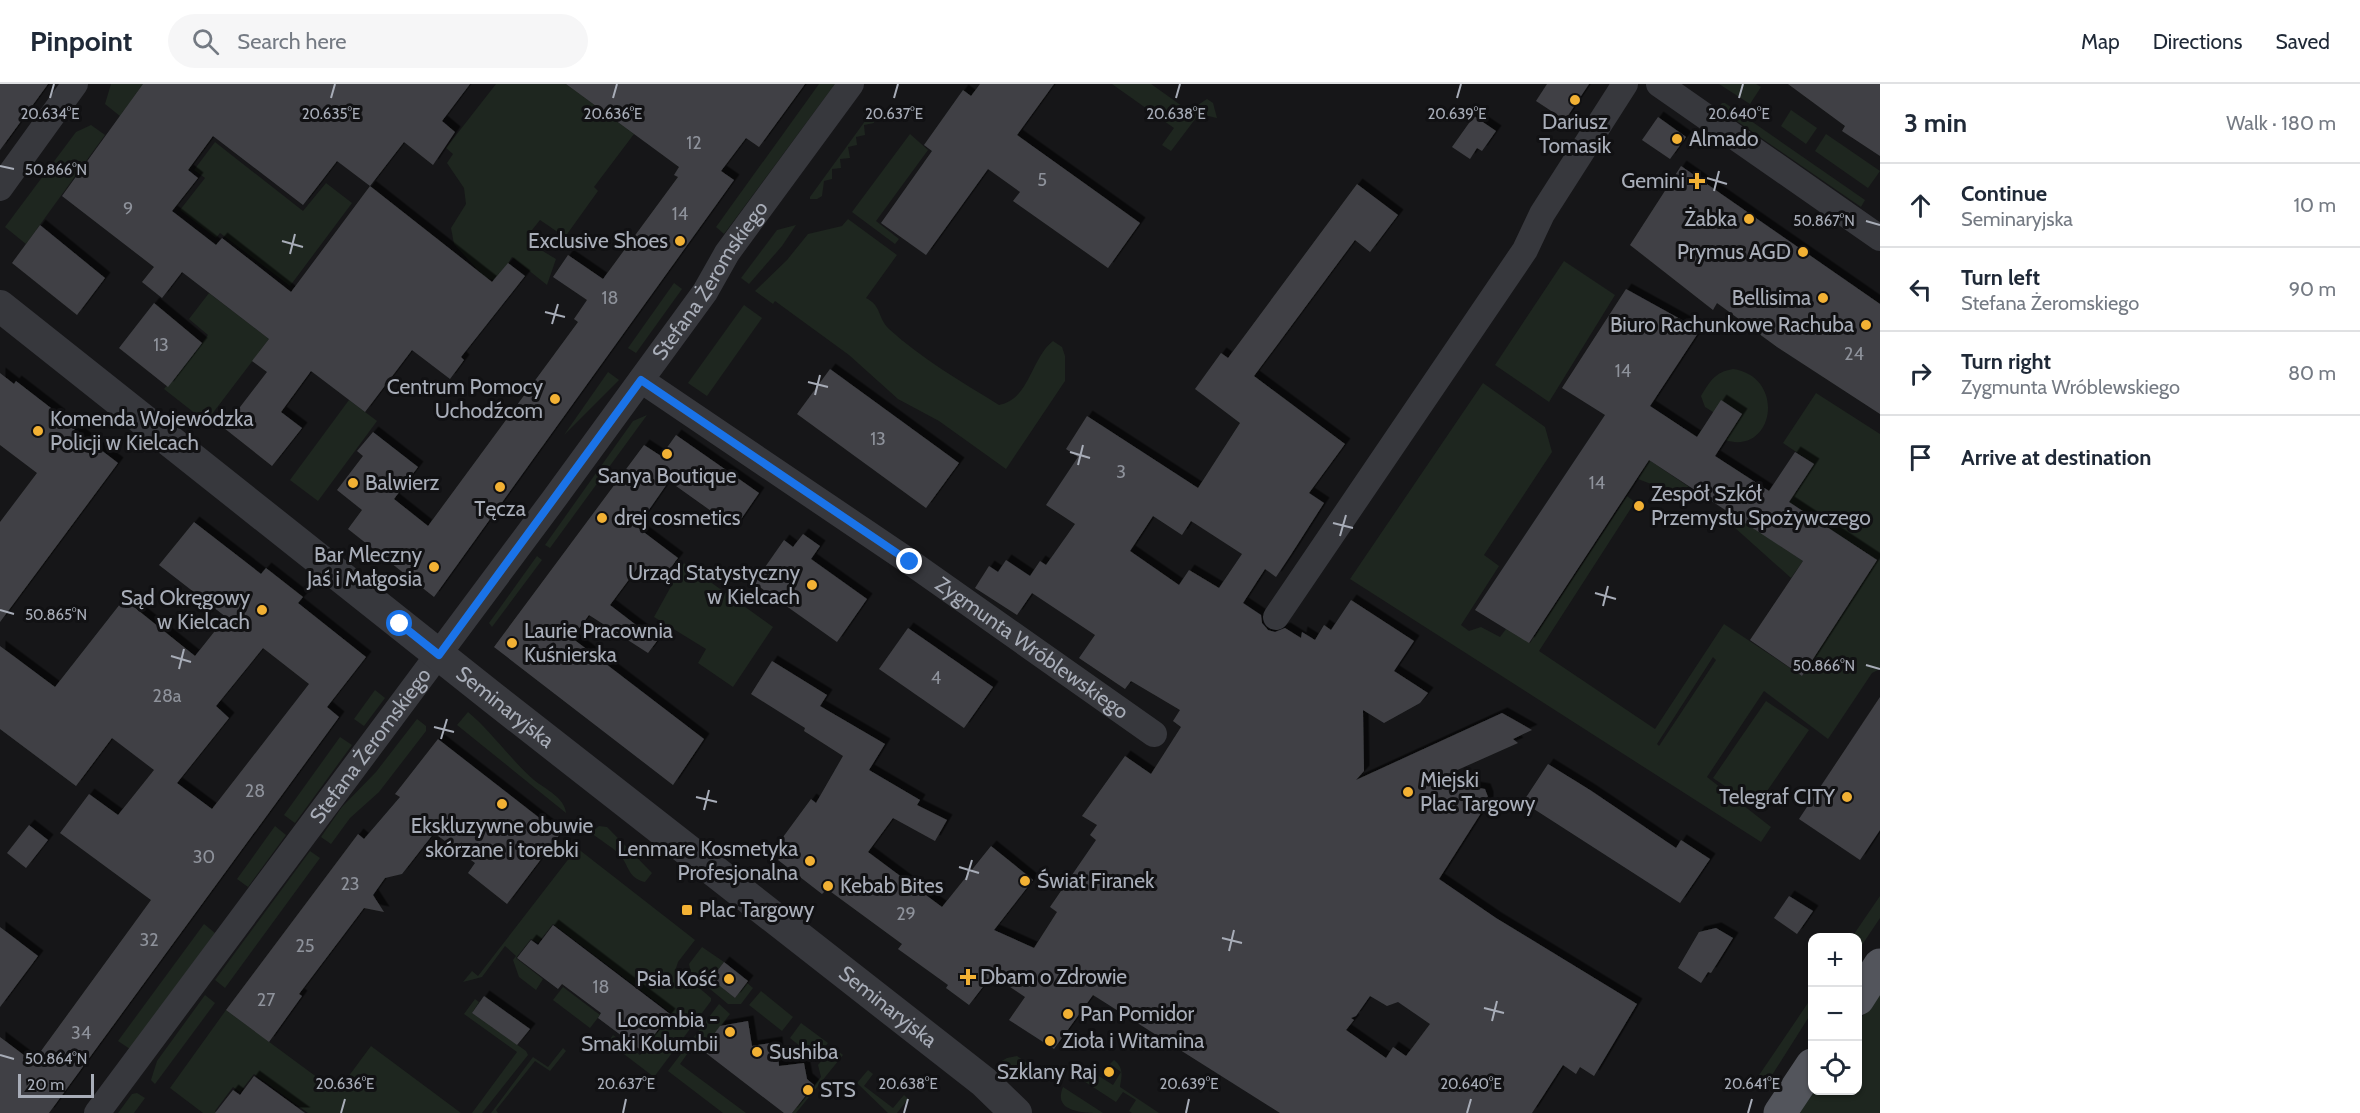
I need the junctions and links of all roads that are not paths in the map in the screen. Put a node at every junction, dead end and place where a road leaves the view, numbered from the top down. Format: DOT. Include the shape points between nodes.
graph roads {
  1 [pos="75,84"];
  2 [pos="851,84"];
  3 [pos="1626,84"];
  4 [pos="1659,84"];
  5 [pos="0,188"];
  6 [pos="1880,238"];
  7 [pos="0,306"];
  8 [pos="641,380"];
  9 [pos="1276,616"];
  10 [pos="439,655"];
  11 [pos="1154,734"];
  12 [pos="1880,965"];
  13 [pos="1862,992"];
  14 [pos="1808,1071"];
  15 [pos="984,1082"];
  16 [pos="97,1113"];
  17 [pos="1016,1113"];
  18 [pos="1041,1113"];
  19 [pos="1780,1113"];
  1 -- 5 [label="street"];
  2 -- 8 [label="street, Stefana Żeromskiego" via="727,253 705,292"];
  3 -- 9 [label="street" via="1542,214 1525,250"];
  4 -- 6 [label="street"];
  7 -- 10 [label="street, Seminaryjska"];
  8 -- 10 [label="street, Stefana Żeromskiego"];
  8 -- 11 [label="street, Zygmunta Wróblewskiego"];
  10 -- 15 [label="street, Seminaryjska"];
  10 -- 16 [label="street, Stefana Żeromskiego"];
  12 -- 13 [label="main road"];
  14 -- 19 [label="main road"];
  15 -- 17 [label="street, Seminaryjska"];
  15 -- 18 [label="street, Seminaryjska"];
}
